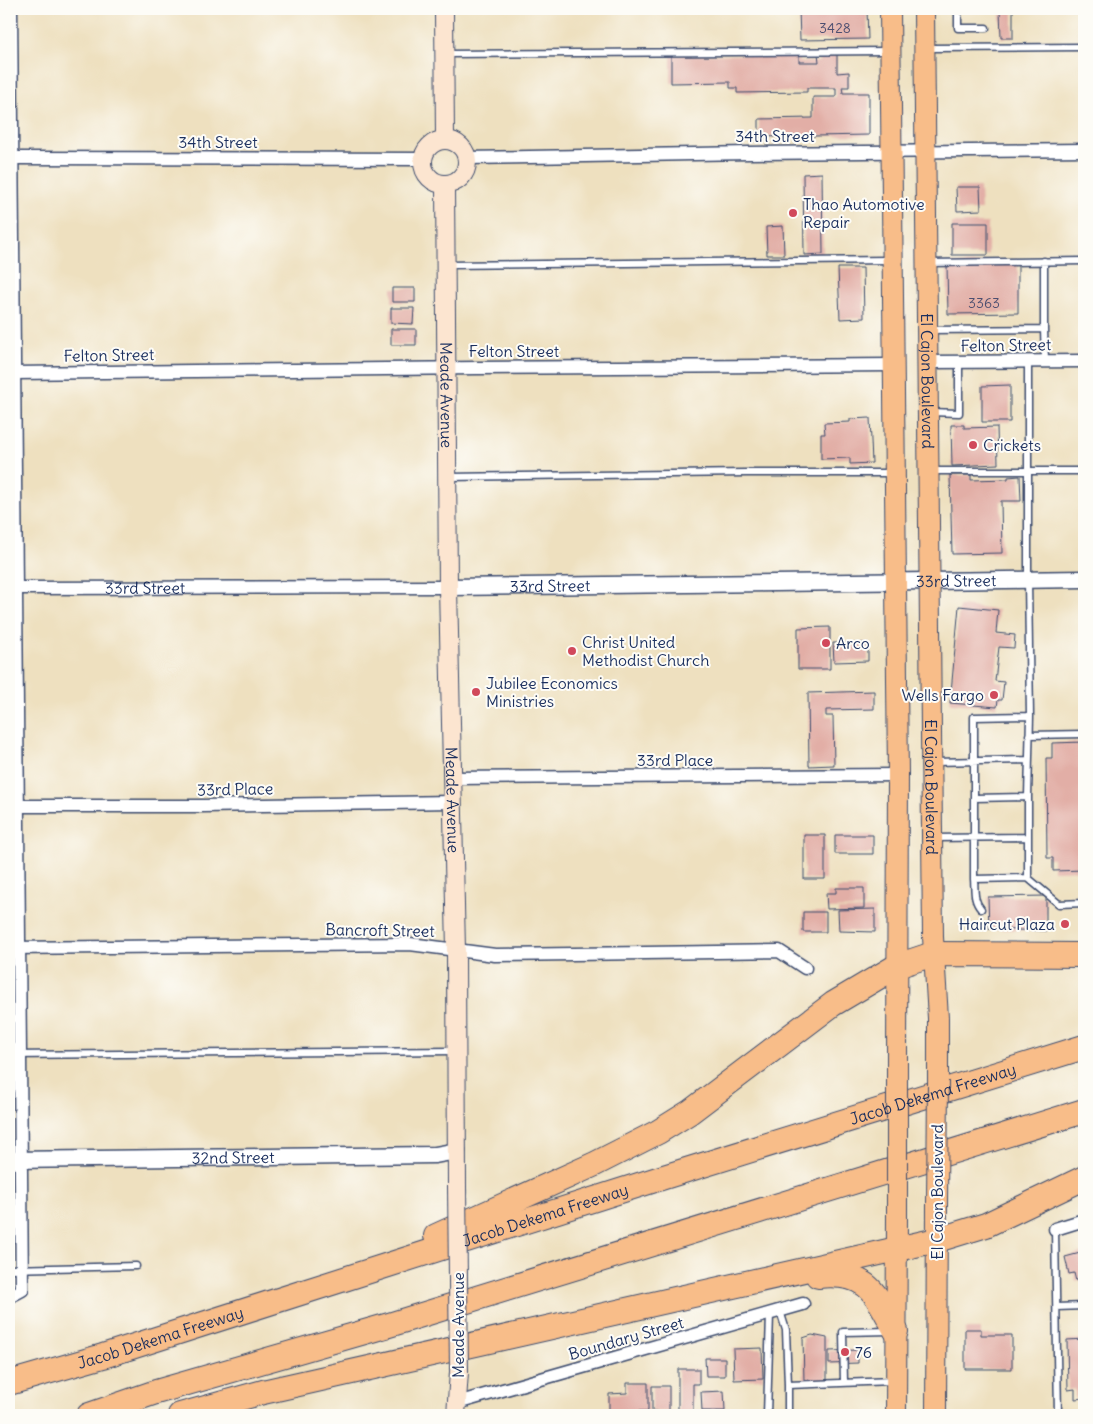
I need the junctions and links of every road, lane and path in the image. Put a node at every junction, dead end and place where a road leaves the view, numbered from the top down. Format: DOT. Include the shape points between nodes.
graph roads {
  1 [pos="11,9"];
  2 [pos="444,9"];
  3 [pos="890,9"];
  4 [pos="924,9"];
  5 [pos="958,9"];
  6 [pos="986,28"];
  7 [pos="1084,47"];
  8 [pos="924,48"];
  9 [pos="890,51"];
  10 [pos="444,54"];
  11 [pos="10,57"];
  12 [pos="445,140"];
  13 [pos="1084,150"];
  14 [pos="891,152"];
  15 [pos="924,152"];
  16 [pos="12,158"];
  17 [pos="467,158"];
  18 [pos="423,159"];
  19 [pos="445,184"];
  20 [pos="892,260"];
  21 [pos="1044,261"];
  22 [pos="1084,261"];
  23 [pos="927,263"];
  24 [pos="446,265"];
  25 [pos="11,293"];
  26 [pos="1044,329"];
  27 [pos="927,330"];
  28 [pos="1028,361"];
  29 [pos="1045,361"];
  30 [pos="1084,361"];
  31 [pos="928,362"];
  32 [pos="959,362"];
  33 [pos="894,365"];
  34 [pos="447,368"];
  35 [pos="14,373"];
  36 [pos="12,403"];
  37 [pos="928,412"];
  38 [pos="1028,471"];
  39 [pos="1084,471"];
  40 [pos="929,472"];
  41 [pos="895,474"];
  42 [pos="448,477"];
  43 [pos="12,512"];
  44 [pos="1084,579"];
  45 [pos="930,580"];
  46 [pos="1028,580"];
  47 [pos="895,581"];
  48 [pos="448,587"];
  49 [pos="16,588"];
  50 [pos="12,630"];
  51 [pos="1030,716"];
  52 [pos="13,732"];
  53 [pos="1084,734"];
  54 [pos="1029,735"];
  55 [pos="1028,760"];
  56 [pos="974,761"];
  57 [pos="932,763"];
  58 [pos="898,775"];
  59 [pos="452,778"];
  60 [pos="1028,797"];
  61 [pos="974,798"];
  62 [pos="452,802"];
  63 [pos="18,806"];
  64 [pos="1028,837"];
  65 [pos="932,838"];
  66 [pos="974,838"];
  67 [pos="13,845"];
  68 [pos="974,878"];
  69 [pos="1028,878"];
  70 [pos="1084,903"];
  71 [pos="981,909"];
  72 [pos="14,948"];
  73 [pos="456,950"];
  74 [pos="933,954"];
  75 [pos="1084,956"];
  76 [pos="897,966"];
  77 [pos="805,968"];
  78 [pos="1084,1047"];
  79 [pos="456,1051"];
  80 [pos="14,1055"];
  81 [pos="1084,1111"];
  82 [pos="457,1151"];
  83 [pos="15,1160"];
  84 [pos="1084,1178"];
  85 [pos="1084,1220"];
  86 [pos="1055,1230"];
  87 [pos="937,1240"];
  88 [pos="896,1250"];
  89 [pos="136,1266"];
  90 [pos="15,1269"];
  91 [pos="328,1285"];
  92 [pos="727,1287"];
  93 [pos="9,1298"];
  94 [pos="803,1304"];
  95 [pos="1084,1306"];
  96 [pos="1056,1307"];
  97 [pos="775,1313"];
  98 [pos="896,1331"];
  99 [pos="896,1380"];
  100 [pos="9,1383"];
  101 [pos="844,1383"];
  102 [pos="788,1385"];
  103 [pos="456,1409"];
  104 [pos="89,1415"];
  105 [pos="180,1415"];
  106 [pos="767,1415"];
  107 [pos="788,1415"];
  108 [pos="896,1415"];
  109 [pos="936,1415"];
  110 [pos="1058,1415"];
  1 -- 11 [label="street"];
  2 -- 10 [label="main road"];
  3 -- 9 [label="main road, El Cajon Boulevard"];
  4 -- 8 [label="main road, El Cajon Boulevard"];
  5 -- 6 [label="lane" via="958,28"];
  7 -- 8 [label="lane"];
  8 -- 15 [label="main road, El Cajon Boulevard"];
  9 -- 10 [label="lane"];
  9 -- 14 [label="main road, El Cajon Boulevard"];
  10 -- 12 [label="main road"];
  11 -- 16 [label="street"];
  12 -- 17 [label="main road" via="460,146"];
  12 -- 18 [label="main road" via="429,147"];
  13 -- 15 [label="street, 34th Street"];
  14 -- 15 [label="street, 34th Street"];
  14 -- 17 [label="street, 34th Street"];
  14 -- 20 [label="main road, El Cajon Boulevard"];
  15 -- 23 [label="main road, El Cajon Boulevard"];
  16 -- 18 [label="street, 34th Street"];
  16 -- 25 [label="street"];
  17 -- 19 [label="main road" via="467,166 459,179"];
  18 -- 19 [label="main road" via="431,178"];
  19 -- 24 [label="main road, Meade Avenue"];
  20 -- 24 [label="lane"];
  20 -- 33 [label="main road, El Cajon Boulevard"];
  21 -- 22 [label="lane"];
  21 -- 23 [label="lane"];
  21 -- 26 [label="lane"];
  23 -- 27 [label="main road, El Cajon Boulevard"];
  24 -- 34 [label="main road, Meade Avenue"];
  25 -- 35 [label="street"];
  26 -- 27 [label="lane"];
  26 -- 29 [label="lane"];
  27 -- 31 [label="main road, El Cajon Boulevard"];
  28 -- 29 [label="street, Felton Street"];
  28 -- 32 [label="street, Felton Street"];
  28 -- 38 [label="lane"];
  29 -- 30 [label="street, Felton Street"];
  31 -- 32 [label="street, Felton Street"];
  31 -- 37 [label="main road, El Cajon Boulevard"];
  32 -- 37 [label="lane" via="959,413"];
  33 -- 34 [label="street, Felton Street"];
  33 -- 41 [label="main road, El Cajon Boulevard"];
  34 -- 35 [label="street, Felton Street"];
  34 -- 42 [label="main road, Meade Avenue"];
  35 -- 36 [label="street"];
  36 -- 43 [label="street"];
  37 -- 40 [label="main road, El Cajon Boulevard"];
  38 -- 39 [label="lane"];
  38 -- 40 [label="lane"];
  38 -- 46 [label="lane"];
  40 -- 45 [label="main road, El Cajon Boulevard"];
  41 -- 42 [label="lane"];
  41 -- 47 [label="main road, El Cajon Boulevard"];
  42 -- 48 [label="main road, Meade Avenue"];
  43 -- 49 [label="street"];
  44 -- 46 [label="street, 33rd Street"];
  45 -- 46 [label="street, 33rd Street"];
  45 -- 47 [label="street, 33rd Street"];
  45 -- 57 [label="main road, El Cajon Boulevard"];
  46 -- 51 [label="lane"];
  47 -- 48 [label="street, 33rd Street"];
  47 -- 58 [label="main road, El Cajon Boulevard"];
  48 -- 49 [label="street, 33rd Street"];
  48 -- 59 [label="main road, Meade Avenue"];
  49 -- 50 [label="street"];
  50 -- 52 [label="street"];
  51 -- 54 [label="lane"];
  51 -- 56 [label="lane" via="974,717"];
  52 -- 63 [label="street"];
  53 -- 54 [label="lane"];
  54 -- 55 [label="lane"];
  55 -- 56 [label="lane"];
  55 -- 60 [label="lane"];
  56 -- 57 [label="lane"];
  56 -- 61 [label="lane"];
  57 -- 65 [label="main road, El Cajon Boulevard"];
  58 -- 59 [label="street, 33rd Place"];
  58 -- 76 [label="main road, El Cajon Boulevard"];
  59 -- 62 [label="main road, Meade Avenue"];
  60 -- 61 [label="lane"];
  60 -- 64 [label="lane"];
  61 -- 66 [label="lane"];
  62 -- 63 [label="street, 33rd Place"];
  62 -- 73 [label="main road, Meade Avenue"];
  63 -- 67 [label="street"];
  64 -- 66 [label="lane"];
  64 -- 69 [label="lane"];
  65 -- 66 [label="lane"];
  65 -- 74 [label="main road, El Cajon Boulevard"];
  66 -- 68 [label="lane"];
  67 -- 72 [label="street"];
  68 -- 69 [label="lane"];
  68 -- 71 [label="lane" via="976,904"];
  69 -- 70 [label="lane" via="1059,904"];
  72 -- 73 [label="street, Bancroft Street" via="410,944"];
  72 -- 80 [label="street"];
  73 -- 77 [label="street, Bancroft Street" via="495,954 779,951"];
  73 -- 79 [label="main road, Meade Avenue"];
  74 -- 75 [label="highway"];
  74 -- 76 [label="highway"];
  74 -- 87 [label="main road, El Cajon Boulevard, bridge" via="938,1053"];
  76 -- 88 [label="main road, El Cajon Boulevard, bridge"];
  76 -- 91 [label="highway" via="833,1004 690,1112 658,1132 595,1164"];
  78 -- 91 [label="highway, Jacob Dekema Freeway"];
  79 -- 80 [label="lane"];
  79 -- 82 [label="main road, Meade Avenue"];
  80 -- 83 [label="street"];
  81 -- 104 [label="highway"];
  82 -- 83 [label="street, 32nd Street" via="429,1155"];
  82 -- 103 [label="main road, Meade Avenue, bridge" via="460,1372"];
  83 -- 90 [label="street"];
  84 -- 87 [label="highway" via="986,1225"];
  85 -- 86 [label="street"];
  86 -- 96 [label="lane"];
  87 -- 88 [label="highway"];
  87 -- 109 [label="main road, El Cajon Boulevard"];
  88 -- 92 [label="highway"];
  88 -- 98 [label="main road, El Cajon Boulevard"];
  89 -- 90 [label="lane"];
  90 -- 93 [label="street" via="22,1290"];
  91 -- 100 [label="highway, Jacob Dekema Freeway"];
  92 -- 98 [label="highway" via="848,1276 864,1283 875,1294"];
  92 -- 105 [label="highway" via="263,1392"];
  94 -- 97 [label="street, Boundary Street"];
  95 -- 96 [label="lane"];
  96 -- 110 [label="lane"];
  97 -- 102 [label="lane" via="786,1330"];
  97 -- 103 [label="street, Boundary Street"];
  97 -- 106 [label="lane"];
  98 -- 99 [label="main road, El Cajon Boulevard"];
  98 -- 101 [label="lane" via="843,1332"];
  99 -- 101 [label="lane"];
  99 -- 108 [label="main road, El Cajon Boulevard"];
  101 -- 102 [label="lane"];
  102 -- 107 [label="lane"];
}
